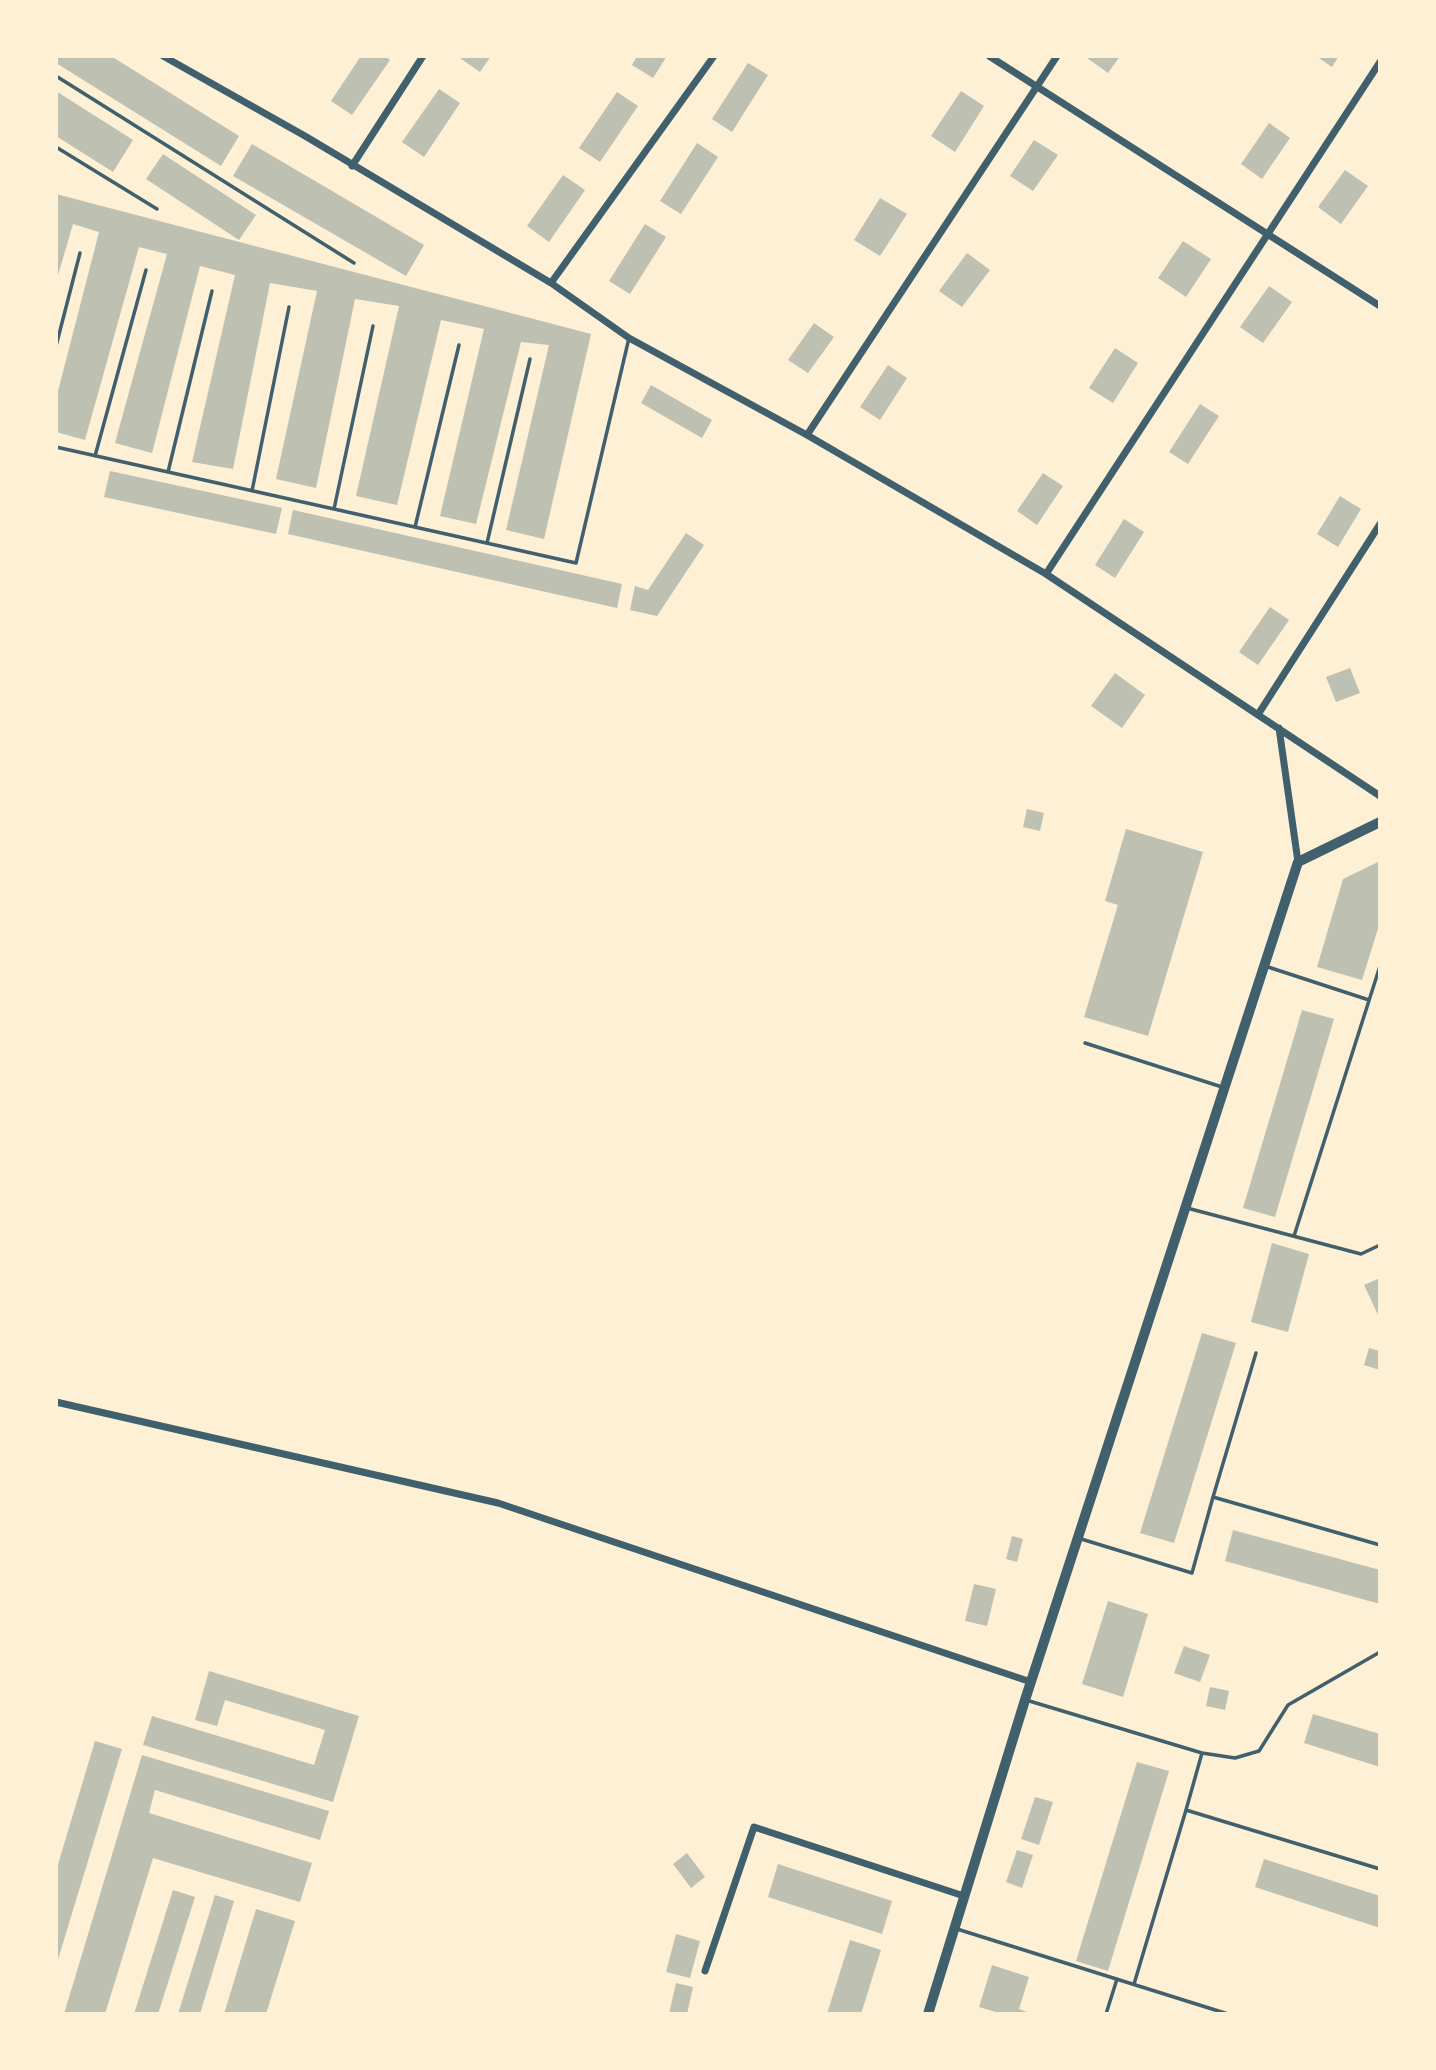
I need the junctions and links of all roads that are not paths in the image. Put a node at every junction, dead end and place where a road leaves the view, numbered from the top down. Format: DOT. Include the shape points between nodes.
graph roads {
  1 [pos="163,56"];
  2 [pos="423,56"];
  3 [pos="714,56"];
  4 [pos="989,56"];
  5 [pos="1057,56"];
  6 [pos="1380,62"];
  7 [pos="56,76"];
  8 [pos="1037,86"];
  9 [pos="56,147"];
  10 [pos="352,166"];
  11 [pos="157,209"];
  12 [pos="1269,233"];
  13 [pos="80,253"];
  14 [pos="354,263"];
  15 [pos="146,270"];
  16 [pos="551,283"];
  17 [pos="212,291"];
  18 [pos="1380,306"];
  19 [pos="289,307"];
  20 [pos="373,326"];
  21 [pos="629,338"];
  22 [pos="459,345"];
  23 [pos="56,346"];
  24 [pos="530,359"];
  25 [pos="807,435"];
  26 [pos="56,447"];
  27 [pos="96,456"];
  28 [pos="168,472"];
  29 [pos="252,491"];
  30 [pos="334,509"];
  31 [pos="1380,524"];
  32 [pos="415,527"];
  33 [pos="487,543"];
  34 [pos="1046,574"];
  35 [pos="1259,713"];
  36 [pos="1279,728"];
  37 [pos="1380,796"];
  38 [pos="1380,822"];
  39 [pos="1298,862"];
  40 [pos="1264,965"];
  41 [pos="1380,966"];
  42 [pos="1370,1000"];
  43 [pos="1085,1043"];
  44 [pos="1224,1088"];
  45 [pos="1185,1208"];
  46 [pos="1294,1236"];
  47 [pos="1380,1245"];
  48 [pos="1256,1353"];
  49 [pos="56,1402"];
  50 [pos="1213,1497"];
  51 [pos="1078,1538"];
  52 [pos="1380,1545"];
  53 [pos="1380,1652"];
  54 [pos="1031,1682"];
  55 [pos="1025,1700"];
  56 [pos="1202,1753"];
  57 [pos="1186,1810"];
  58 [pos="1380,1869"];
  59 [pos="964,1896"];
  60 [pos="954,1928"];
  61 [pos="705,1971"];
  62 [pos="1117,1979"];
  63 [pos="1134,1984"];
  64 [pos="928,2014"];
  65 [pos="1106,2014"];
  66 [pos="1228,2014"];
  1 -- 10 [label="street"];
  2 -- 10 [label="street"];
  3 -- 16 [label="street"];
  4 -- 8 [label="street"];
  5 -- 8 [label="street"];
  6 -- 12 [label="street"];
  7 -- 14 [label="lane"];
  8 -- 12 [label="street"];
  8 -- 25 [label="street"];
  9 -- 11 [label="lane"];
  10 -- 16 [label="street"];
  12 -- 18 [label="street"];
  12 -- 34 [label="street"];
  13 -- 23 [label="lane"];
  15 -- 27 [label="lane"];
  16 -- 21 [label="street"];
  17 -- 28 [label="lane"];
  19 -- 29 [label="lane"];
  20 -- 30 [label="lane"];
  21 -- 25 [label="street"];
  21 -- 33 [label="lane" via="576,563"];
  22 -- 32 [label="lane"];
  24 -- 33 [label="lane"];
  25 -- 34 [label="street"];
  26 -- 27 [label="lane"];
  27 -- 28 [label="lane"];
  28 -- 29 [label="lane"];
  29 -- 30 [label="lane"];
  30 -- 32 [label="lane"];
  31 -- 35 [label="street"];
  32 -- 33 [label="lane"];
  34 -- 35 [label="street"];
  35 -- 36 [label="street"];
  36 -- 37 [label="street"];
  36 -- 39 [label="street"];
  38 -- 39 [label="street"];
  39 -- 40 [label="street"];
  40 -- 42 [label="lane"];
  40 -- 44 [label="street"];
  41 -- 42 [label="lane"];
  42 -- 46 [label="lane"];
  43 -- 44 [label="lane"];
  44 -- 45 [label="street"];
  45 -- 46 [label="lane"];
  45 -- 51 [label="street"];
  46 -- 47 [label="lane" via="1361,1254"];
  48 -- 50 [label="lane"];
  49 -- 54 [label="street" via="498,1503"];
  50 -- 51 [label="lane" via="1192,1573"];
  50 -- 52 [label="lane"];
  51 -- 54 [label="street"];
  53 -- 56 [label="lane" via="1288,1705 1259,1751 1235,1758"];
  54 -- 55 [label="street"];
  55 -- 56 [label="lane"];
  55 -- 59 [label="street"];
  56 -- 57 [label="lane"];
  57 -- 58 [label="lane"];
  57 -- 63 [label="lane"];
  59 -- 60 [label="street"];
  59 -- 61 [label="street" via="754,1827"];
  60 -- 62 [label="lane"];
  60 -- 64 [label="street"];
  62 -- 63 [label="lane"];
  62 -- 65 [label="lane"];
  63 -- 66 [label="lane"];
}
